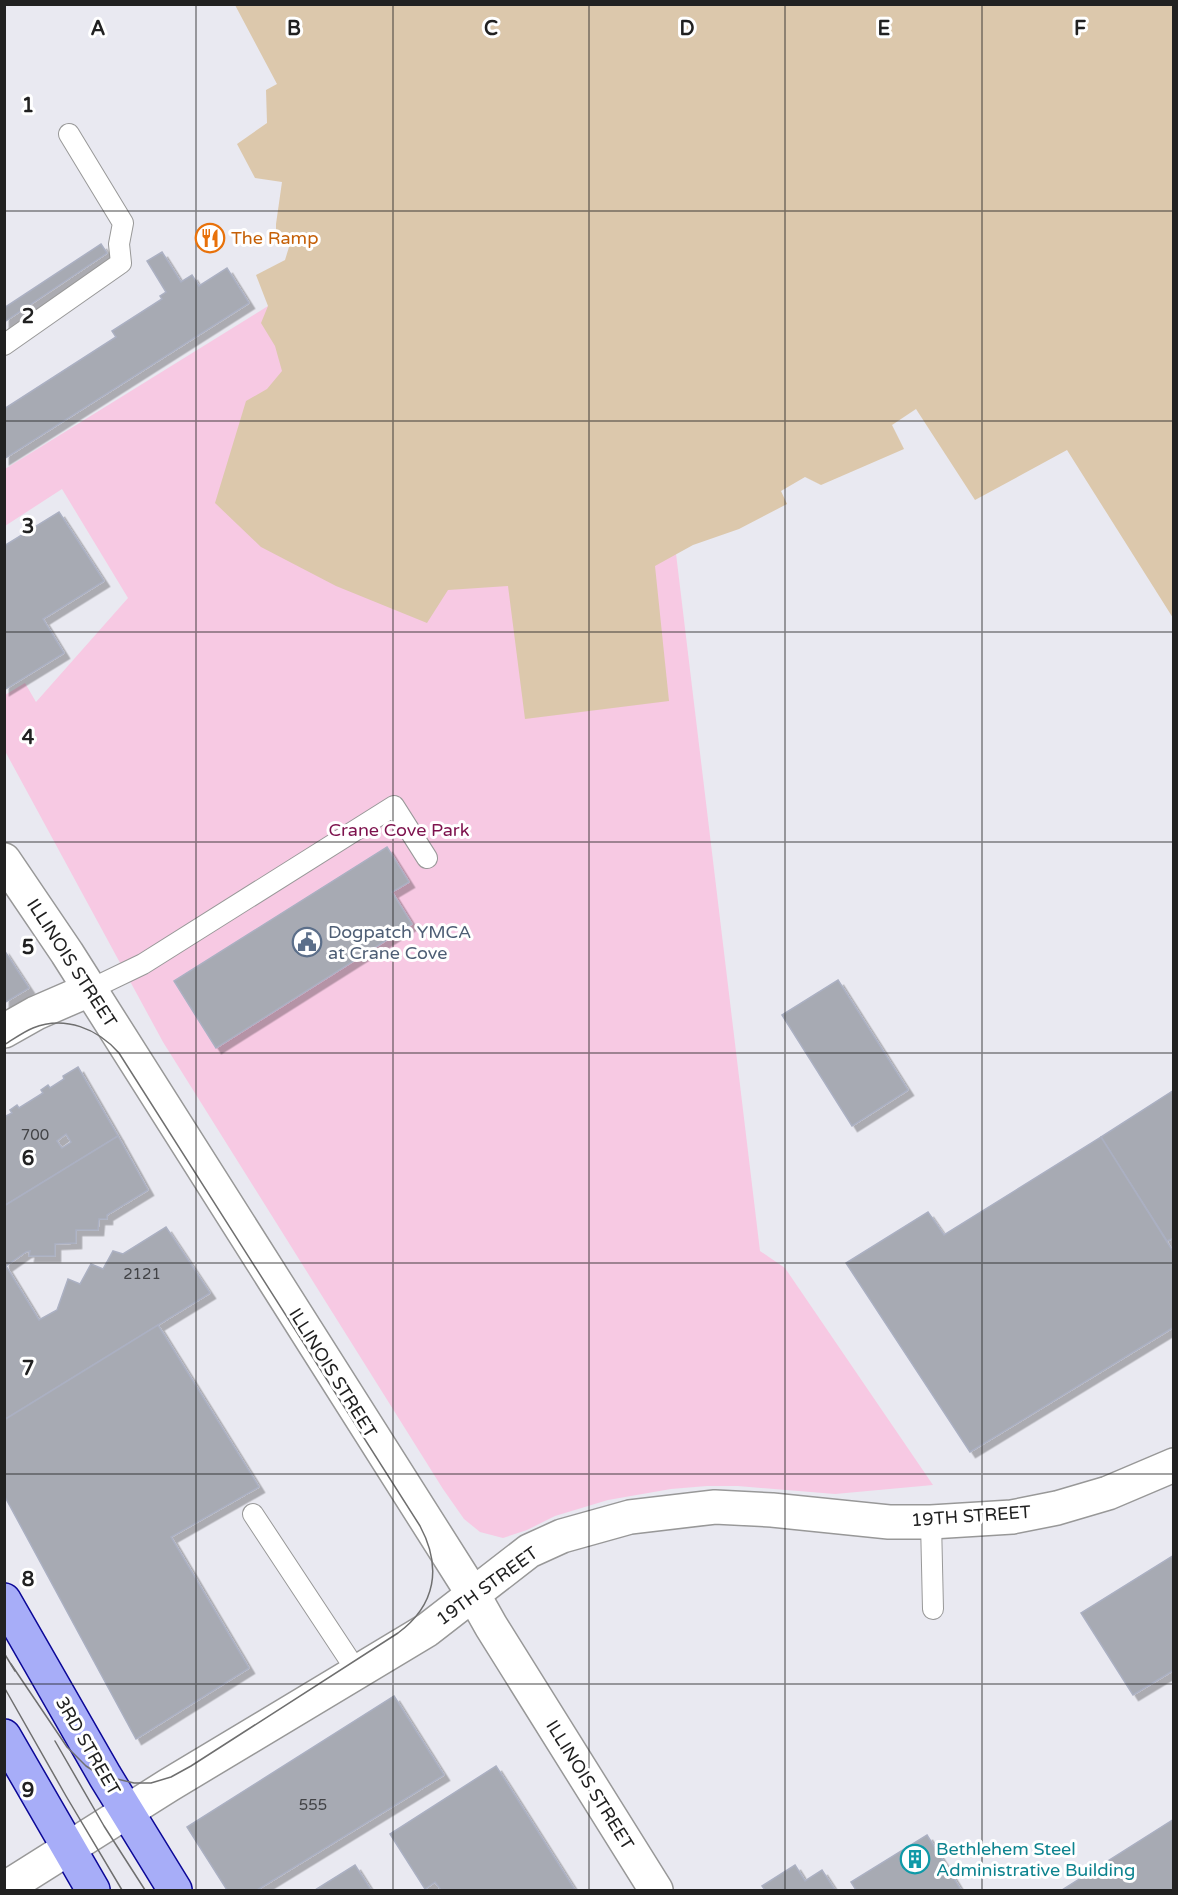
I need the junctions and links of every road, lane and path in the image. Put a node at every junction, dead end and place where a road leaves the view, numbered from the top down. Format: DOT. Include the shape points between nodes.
graph roads {
  1 [pos="69,134"];
  2 [pos="4,345"];
  3 [pos="427,858"];
  4 [pos="4,860"];
  5 [pos="89,990"];
  6 [pos="4,1031"];
  7 [pos="1173,1465"];
  8 [pos="253,1515"];
  9 [pos="931,1522"];
  10 [pos="473,1594"];
  11 [pos="4,1600"];
  12 [pos="933,1609"];
  13 [pos="358,1673"];
  14 [pos="4,1736"];
  15 [pos="126,1812"];
  16 [pos="69,1849"];
  17 [pos="4,1889"];
  18 [pos="93,1890"];
  19 [pos="175,1890"];
  20 [pos="656,1890"];
  1 -- 2 [label="lane" via="123,223 121,263"];
  3 -- 5 [label="lane" via="394,806 143,964"];
  4 -- 5 [label="street, ILLINOIS STREET"];
  5 -- 6 [label="street"];
  5 -- 10 [label="street, ILLINOIS STREET"];
  7 -- 9 [label="street, 19TH STREET" via="1108,1493 1057,1508 1012,1517"];
  8 -- 13 [label="lane"];
  9 -- 10 [label="street, 19TH STREET" via="715,1507 630,1517 562,1536 529,1551"];
  9 -- 12 [label="lane"];
  10 -- 13 [label="street, 19TH STREET" via="427,1630"];
  10 -- 20 [label="street, ILLINOIS STREET"];
  11 -- 15 [label="main road, 3RD STREET"];
  13 -- 15 [label="street, 19TH STREET"];
  14 -- 16 [label="main road"];
  15 -- 16 [label="street, 19TH STREET"];
  15 -- 19 [label="main road, 3RD STREET"];
  16 -- 17 [label="street, 19TH STREET"];
  16 -- 18 [label="main road"];
}
